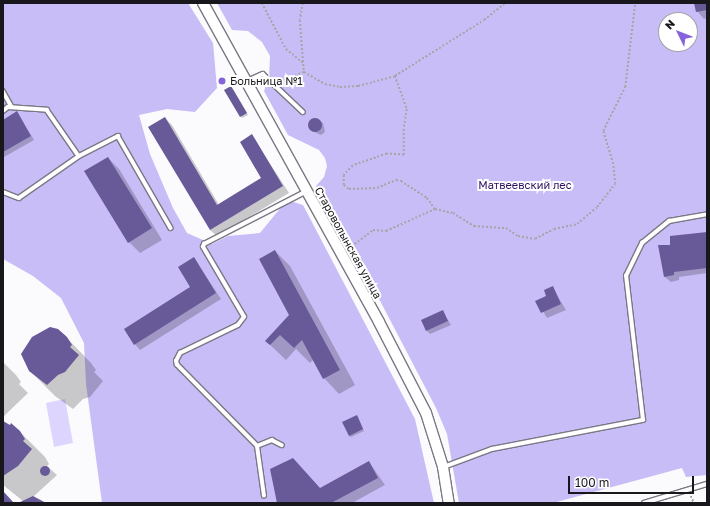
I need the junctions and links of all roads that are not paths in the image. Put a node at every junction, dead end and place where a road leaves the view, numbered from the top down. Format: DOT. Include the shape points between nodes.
graph roads {
  1 [pos="203,3"];
  2 [pos="246,81"];
  3 [pos="3,91"];
  4 [pos="12,107"];
  5 [pos="3,111"];
  6 [pos="303,112"];
  7 [pos="79,156"];
  8 [pos="3,192"];
  9 [pos="306,192"];
  10 [pos="707,214"];
  11 [pos="171,228"];
  12 [pos="282,445"];
  13 [pos="257,446"];
  14 [pos="443,467"];
  15 [pos="707,484"];
  16 [pos="264,496"];
  17 [pos="450,503"];
  18 [pos="644,503"];
  1 -- 2 [label="street, Староволынская улица"];
  2 -- 6 [label="lane" via="260,73"];
  2 -- 9 [label="street, Староволынская улица"];
  3 -- 4 [label="lane"];
  4 -- 5 [label="lane"];
  4 -- 7 [label="lane" via="47,110"];
  7 -- 8 [label="lane" via="19,198"];
  7 -- 11 [label="lane" via="118,136"];
  9 -- 13 [label="lane" via="204,244 203,247 243,311 244,317 238,325 180,353 176,361"];
  9 -- 14 [label="street, Староволынская улица" via="426,413"];
  10 -- 14 [label="lane" via="669,221 642,243 626,276 643,420 492,449"];
  12 -- 13 [label="lane" via="272,440"];
  13 -- 16 [label="lane"];
  14 -- 17 [label="street, Староволынская улица"];
  15 -- 18 [label="lane"];
}
